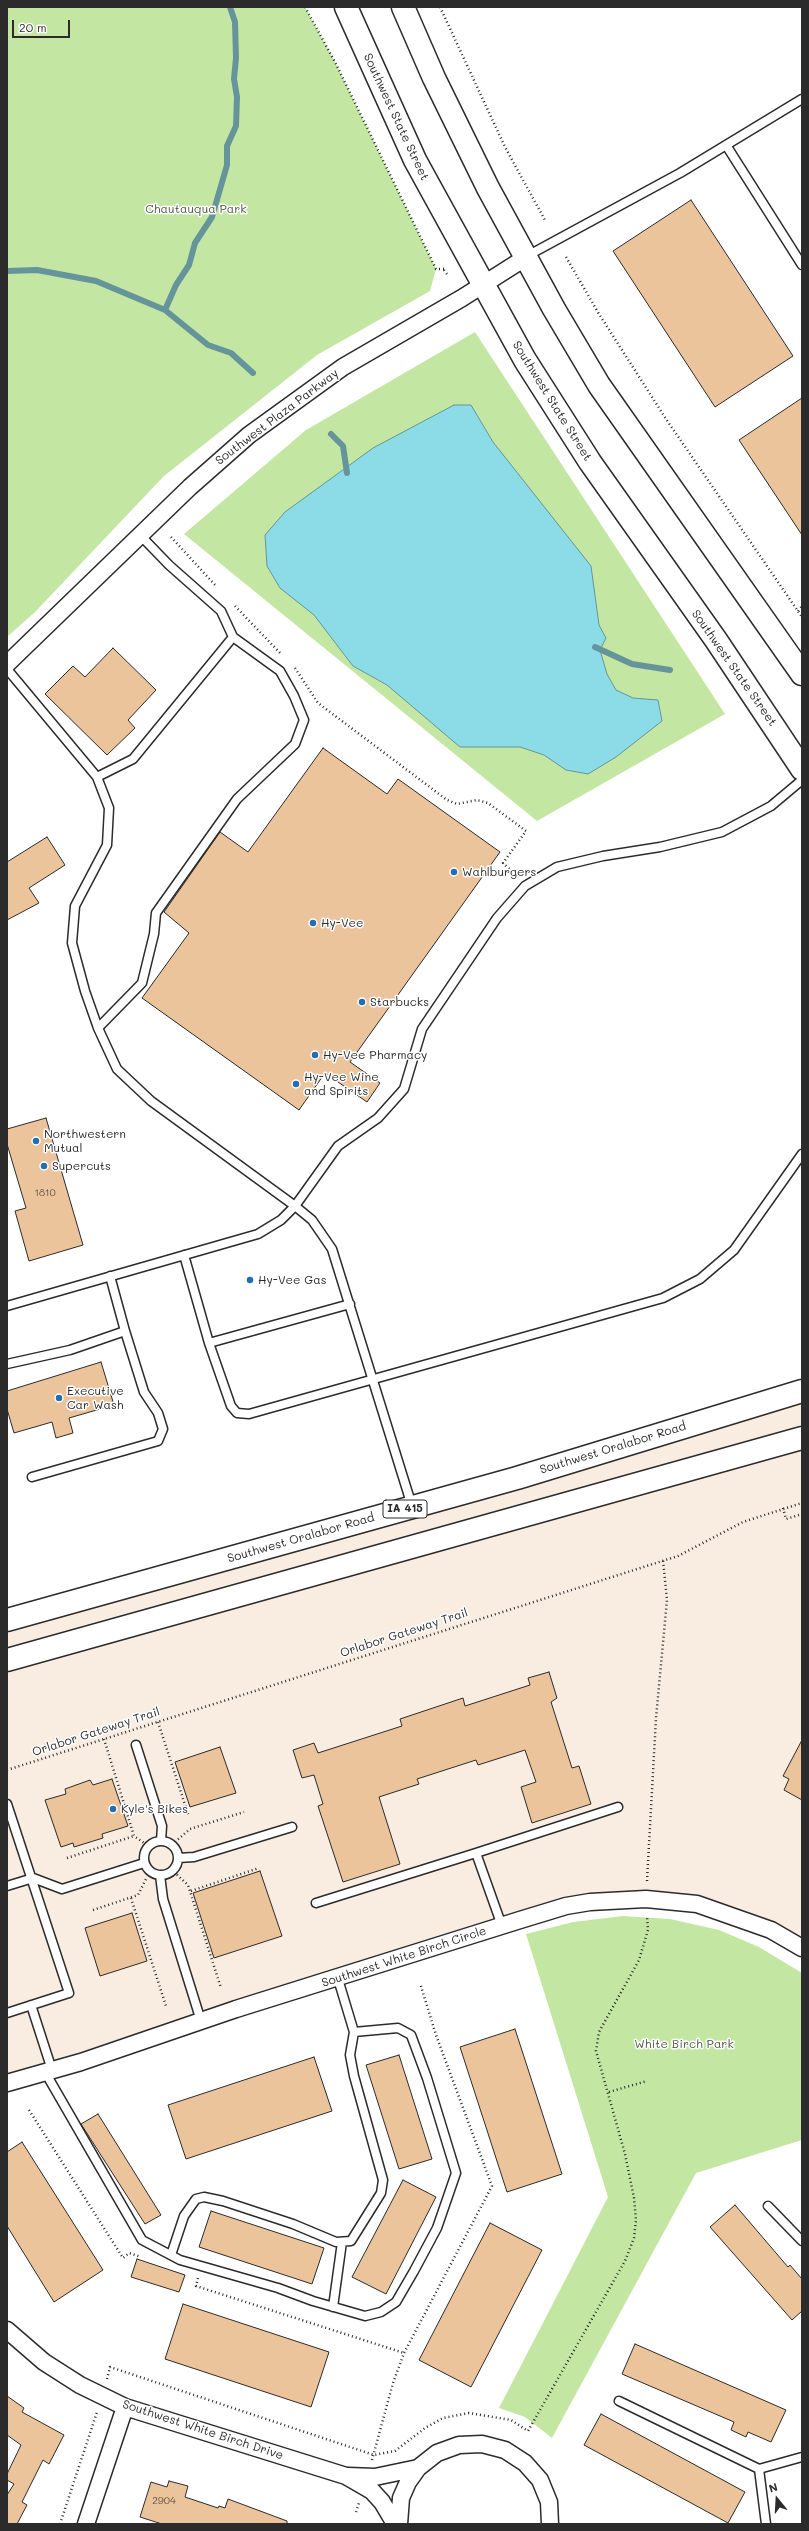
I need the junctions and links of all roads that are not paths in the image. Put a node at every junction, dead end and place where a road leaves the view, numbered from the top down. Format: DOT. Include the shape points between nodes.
graph roads {
  1 [pos="346,7"];
  2 [pos="403,7"];
  3 [pos="802,99"];
  4 [pos="726,145"];
  5 [pos="525,258"];
  6 [pos="802,265"];
  7 [pos="482,284"];
  8 [pos="140,535"];
  9 [pos="233,637"];
  10 [pos="7,664"];
  11 [pos="7,669"];
  12 [pos="802,674"];
  13 [pos="802,768"];
  14 [pos="97,777"];
  15 [pos="802,780"];
  16 [pos="98,1028"];
  17 [pos="802,1154"];
  18 [pos="296,1206"];
  19 [pos="184,1255"];
  20 [pos="110,1276"];
  21 [pos="350,1304"];
  22 [pos="7,1306"];
  23 [pos="125,1331"];
  24 [pos="209,1343"];
  25 [pos="7,1364"];
  26 [pos="373,1380"];
  27 [pos="802,1391"];
  28 [pos="802,1438"];
  29 [pos="32,1477"];
  30 [pos="412,1507"];
  31 [pos="7,1620"];
  32 [pos="7,1660"];
  33 [pos="136,1745"];
  34 [pos="7,1804"];
  35 [pos="618,1808"];
  36 [pos="292,1827"];
  37 [pos="161,1841"];
  38 [pos="476,1853"];
  39 [pos="178,1858"];
  40 [pos="144,1863"];
  41 [pos="160,1875"];
  42 [pos="32,1878"];
  43 [pos="7,1886"];
  44 [pos="316,1903"];
  45 [pos="502,1926"];
  46 [pos="802,1948"];
  47 [pos="338,1979"];
  48 [pos="31,2005"];
  49 [pos="7,2013"];
  50 [pos="201,2021"];
  51 [pos="354,2032"];
  52 [pos="48,2071"];
  53 [pos="7,2083"];
  54 [pos="768,2206"];
  55 [pos="802,2241"];
  56 [pos="342,2242"];
  57 [pos="171,2255"];
  58 [pos="334,2307"];
  59 [pos="7,2330"];
  60 [pos="619,2402"];
  61 [pos="125,2407"];
  62 [pos="802,2457"];
  63 [pos="418,2468"];
  64 [pos="759,2469"];
  65 [pos="346,2476"];
  66 [pos="548,2502"];
  67 [pos="86,2524"];
  68 [pos="395,2524"];
  69 [pos="399,2524"];
  70 [pos="550,2524"];
  71 [pos="563,2524"];
  72 [pos="766,2524"];
  1 -- 7 [label="main road, Southwest State Street" via="415,160"];
  2 -- 5 [label="main road" via="434,78"];
  3 -- 4 [label="lane"];
  4 -- 5 [label="lane"];
  4 -- 6 [label="lane"];
  5 -- 7 [label="street, Southwest Plaza Parkway"];
  5 -- 12 [label="main road" via="599,385"];
  7 -- 8 [label="street, Southwest Plaza Parkway" via="343,367 310,390 222,457"];
  7 -- 13 [label="main road, Southwest State Street" via="525,360 590,462 716,640"];
  8 -- 9 [label="lane" via="169,565 221,611"];
  8 -- 10 [label="street, Southwest Plaza Parkway"];
  9 -- 14 [label="lane" via="133,759"];
  9 -- 16 [label="lane" via="280,671 304,720 295,744 237,799 156,913 154,934 142,982"];
  11 -- 14 [label="lane"];
  14 -- 16 [label="lane" via="109,808 107,845 75,906 72,942"];
  15 -- 18 [label="lane" via="771,806 722,832 557,867 526,885 497,918 422,1029 404,1089 378,1118 338,1146"];
  16 -- 18 [label="lane" via="117,1068 151,1101"];
  17 -- 26 [label="lane" via="734,1250 700,1279 658,1300"];
  18 -- 19 [label="lane" via="281,1220 258,1234"];
  18 -- 21 [label="lane" via="312,1220 332,1249"];
  19 -- 20 [label="lane"];
  19 -- 24 [label="lane"];
  20 -- 22 [label="lane"];
  20 -- 23 [label="lane"];
  21 -- 24 [label="lane"];
  21 -- 26 [label="lane"];
  23 -- 25 [label="lane" via="70,1350"];
  23 -- 29 [label="lane" via="144,1392 158,1413 164,1429 158,1441"];
  24 -- 26 [label="lane" via="227,1398 238,1413 249,1414"];
  26 -- 30 [label="lane"];
  27 -- 30 [label="main road, Southwest Oralabor Road / IA 415" via="517,1478"];
  28 -- 32 [label="main road"];
  30 -- 31 [label="main road, Southwest Oralabor Road / IA 415"];
  33 -- 37 [label="lane" via="162,1826"];
  34 -- 42 [label="lane"];
  35 -- 38 [label="lane"];
  36 -- 39 [label="lane" via="194,1857"];
  37 -- 39 [label="lane" via="172,1845"];
  37 -- 40 [label="lane" via="148,1846 143,1856"];
  38 -- 44 [label="lane"];
  38 -- 45 [label="lane"];
  39 -- 41 [label="lane" via="173,1870"];
  40 -- 41 [label="lane" via="149,1871"];
  40 -- 42 [label="lane" via="62,1889"];
  41 -- 50 [label="lane" via="163,1899"];
  42 -- 43 [label="lane"];
  42 -- 48 [label="lane" via="69,1993"];
  45 -- 46 [label="street, Southwest White Birch Circle" via="566,1906 646,1899 697,1904 771,1930"];
  45 -- 47 [label="street, Southwest White Birch Circle"];
  47 -- 50 [label="street, Southwest White Birch Circle"];
  47 -- 51 [label="lane"];
  48 -- 49 [label="lane"];
  48 -- 52 [label="lane"];
  50 -- 52 [label="street, Southwest White Birch Circle"];
  51 -- 56 [label="lane" via="350,2055 354,2076 383,2180 381,2193 351,2241"];
  51 -- 58 [label="lane" via="398,2028 411,2035 456,2173 437,2228 396,2302 381,2312 365,2316"];
  52 -- 53 [label="street, Southwest White Birch Circle"];
  52 -- 57 [label="lane" via="142,2240"];
  54 -- 55 [label="lane"];
  56 -- 57 [label="lane" via="223,2201 204,2197 196,2199 184,2216"];
  56 -- 58 [label="lane"];
  57 -- 58 [label="lane"];
  59 -- 61 [label="street, Southwest White Birch Drive" via="44,2362"];
  60 -- 64 [label="lane"];
  61 -- 65 [label="street, Southwest White Birch Drive"];
  61 -- 67 [label="street"];
  62 -- 64 [label="lane"];
  63 -- 65 [label="street, Southwest White Birch Drive" via="376,2477"];
  63 -- 66 [label="street, Southwest White Birch Drive" via="437,2453 459,2445 490,2446 505,2450 525,2463 540,2480"];
  63 -- 69 [label="street, Southwest White Birch Drive" via="401,2498"];
  64 -- 72 [label="lane"];
  65 -- 68 [label="street, Southwest White Birch Drive" via="372,2491 390,2513"];
  66 -- 70 [label="street, Southwest White Birch Drive"];
  66 -- 71 [label="street, Southwest White Birch Drive"];
}
